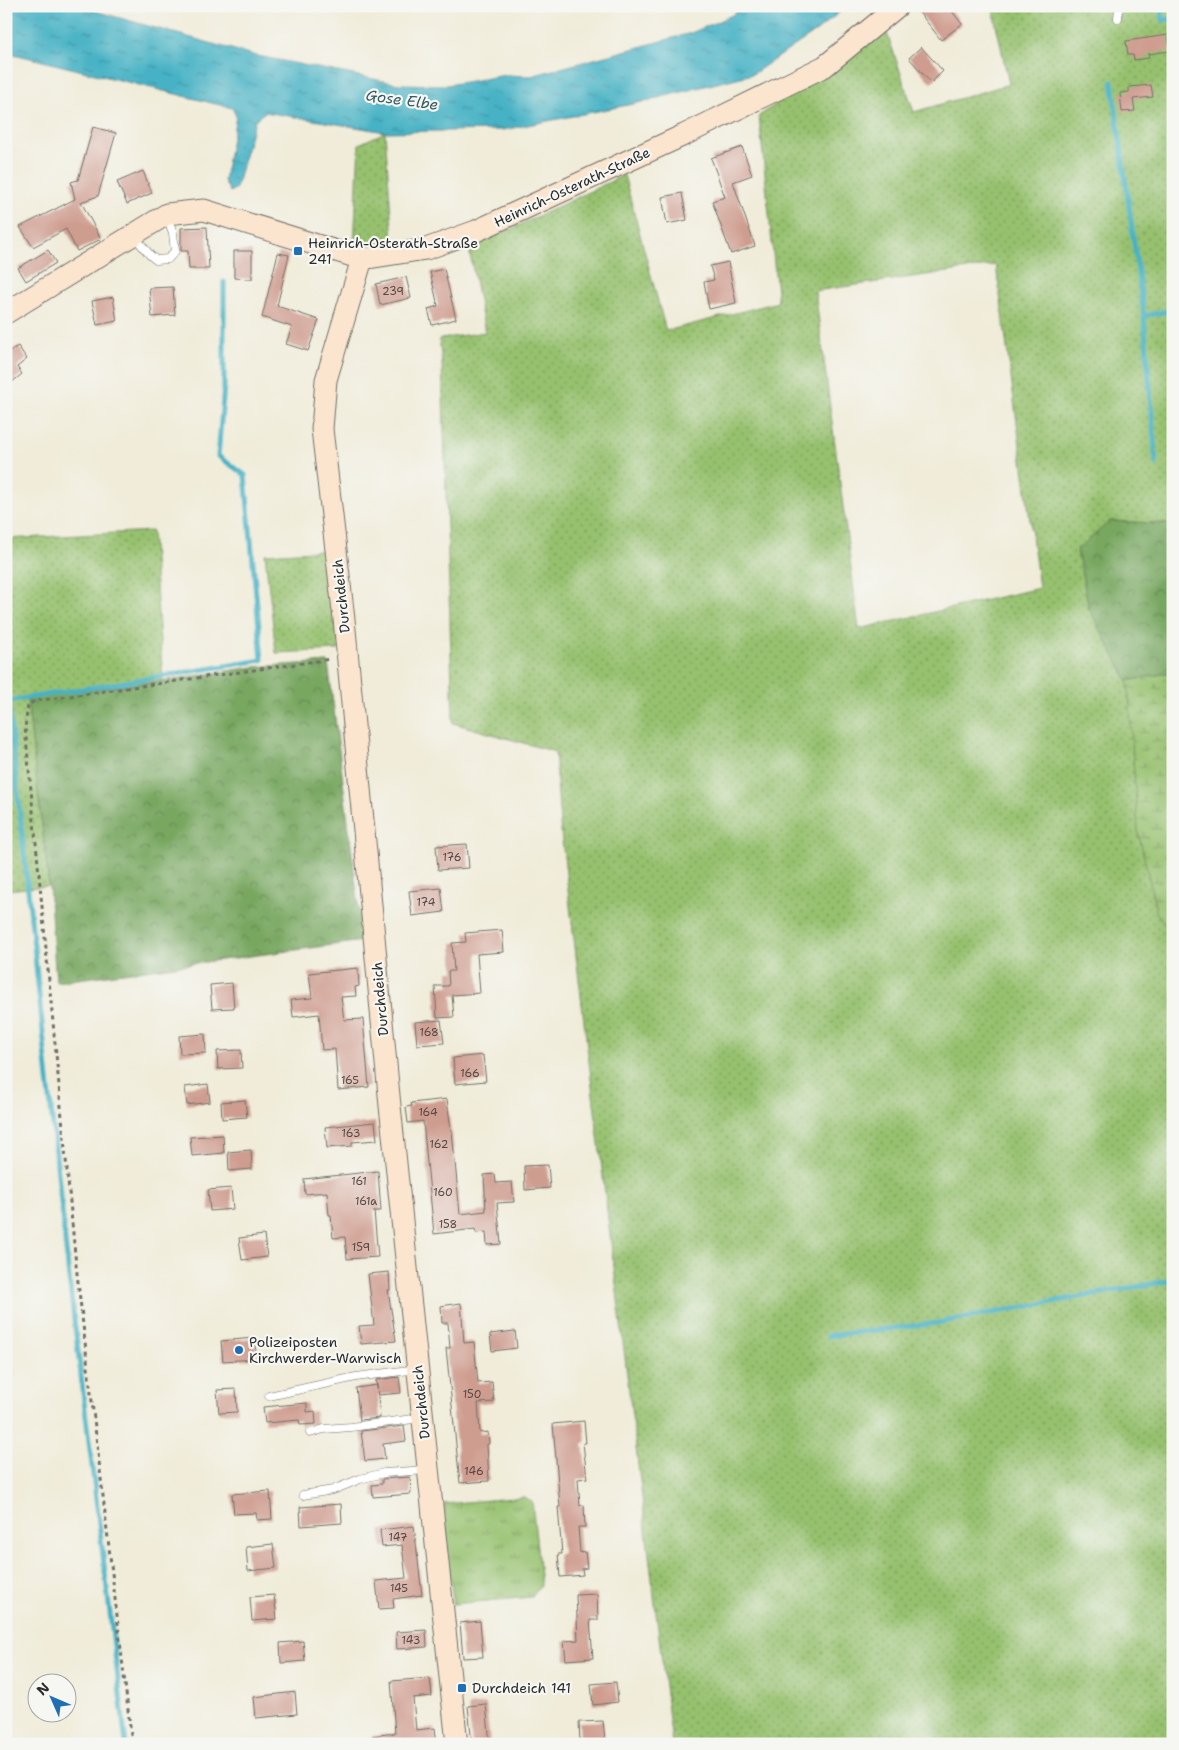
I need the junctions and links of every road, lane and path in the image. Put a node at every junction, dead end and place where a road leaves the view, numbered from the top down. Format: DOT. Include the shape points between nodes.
graph roads {
  1 [pos="898,6"];
  2 [pos="1119,6"];
  3 [pos="1118,18"];
  4 [pos="167,214"];
  5 [pos="133,234"];
  6 [pos="362,259"];
  7 [pos="6,313"];
  8 [pos="348,656"];
  9 [pos="418,1369"];
  10 [pos="269,1396"];
  11 [pos="423,1418"];
  12 [pos="310,1433"];
  13 [pos="429,1470"];
  14 [pos="303,1495"];
  15 [pos="132,1744"];
  16 [pos="457,1744"];
  1 -- 6 [label="street, Heinrich-Osterath-Straße" via="825,66 684,135 476,231 426,249"];
  2 -- 3 [label="lane"];
  4 -- 5 [label="street, Heinrich-Osterath-Straße"];
  4 -- 5 [label="lane" via="175,251 168,259 156,260"];
  4 -- 6 [label="street, Heinrich-Osterath-Straße" via="204,210"];
  5 -- 7 [label="street, Heinrich-Osterath-Straße"];
  6 -- 8 [label="street, Durchdeich" via="326,380 322,429"];
  8 -- 9 [label="street, Durchdeich"];
  8 -- 15 [label="path" via="36,701 28,706 25,727 75,1255"];
  9 -- 10 [label="lane" via="356,1377"];
  9 -- 11 [label="street, Durchdeich"];
  11 -- 12 [label="lane"];
  11 -- 13 [label="street, Durchdeich"];
  13 -- 14 [label="lane" via="384,1473 333,1490"];
  13 -- 16 [label="street, Durchdeich"];
}
